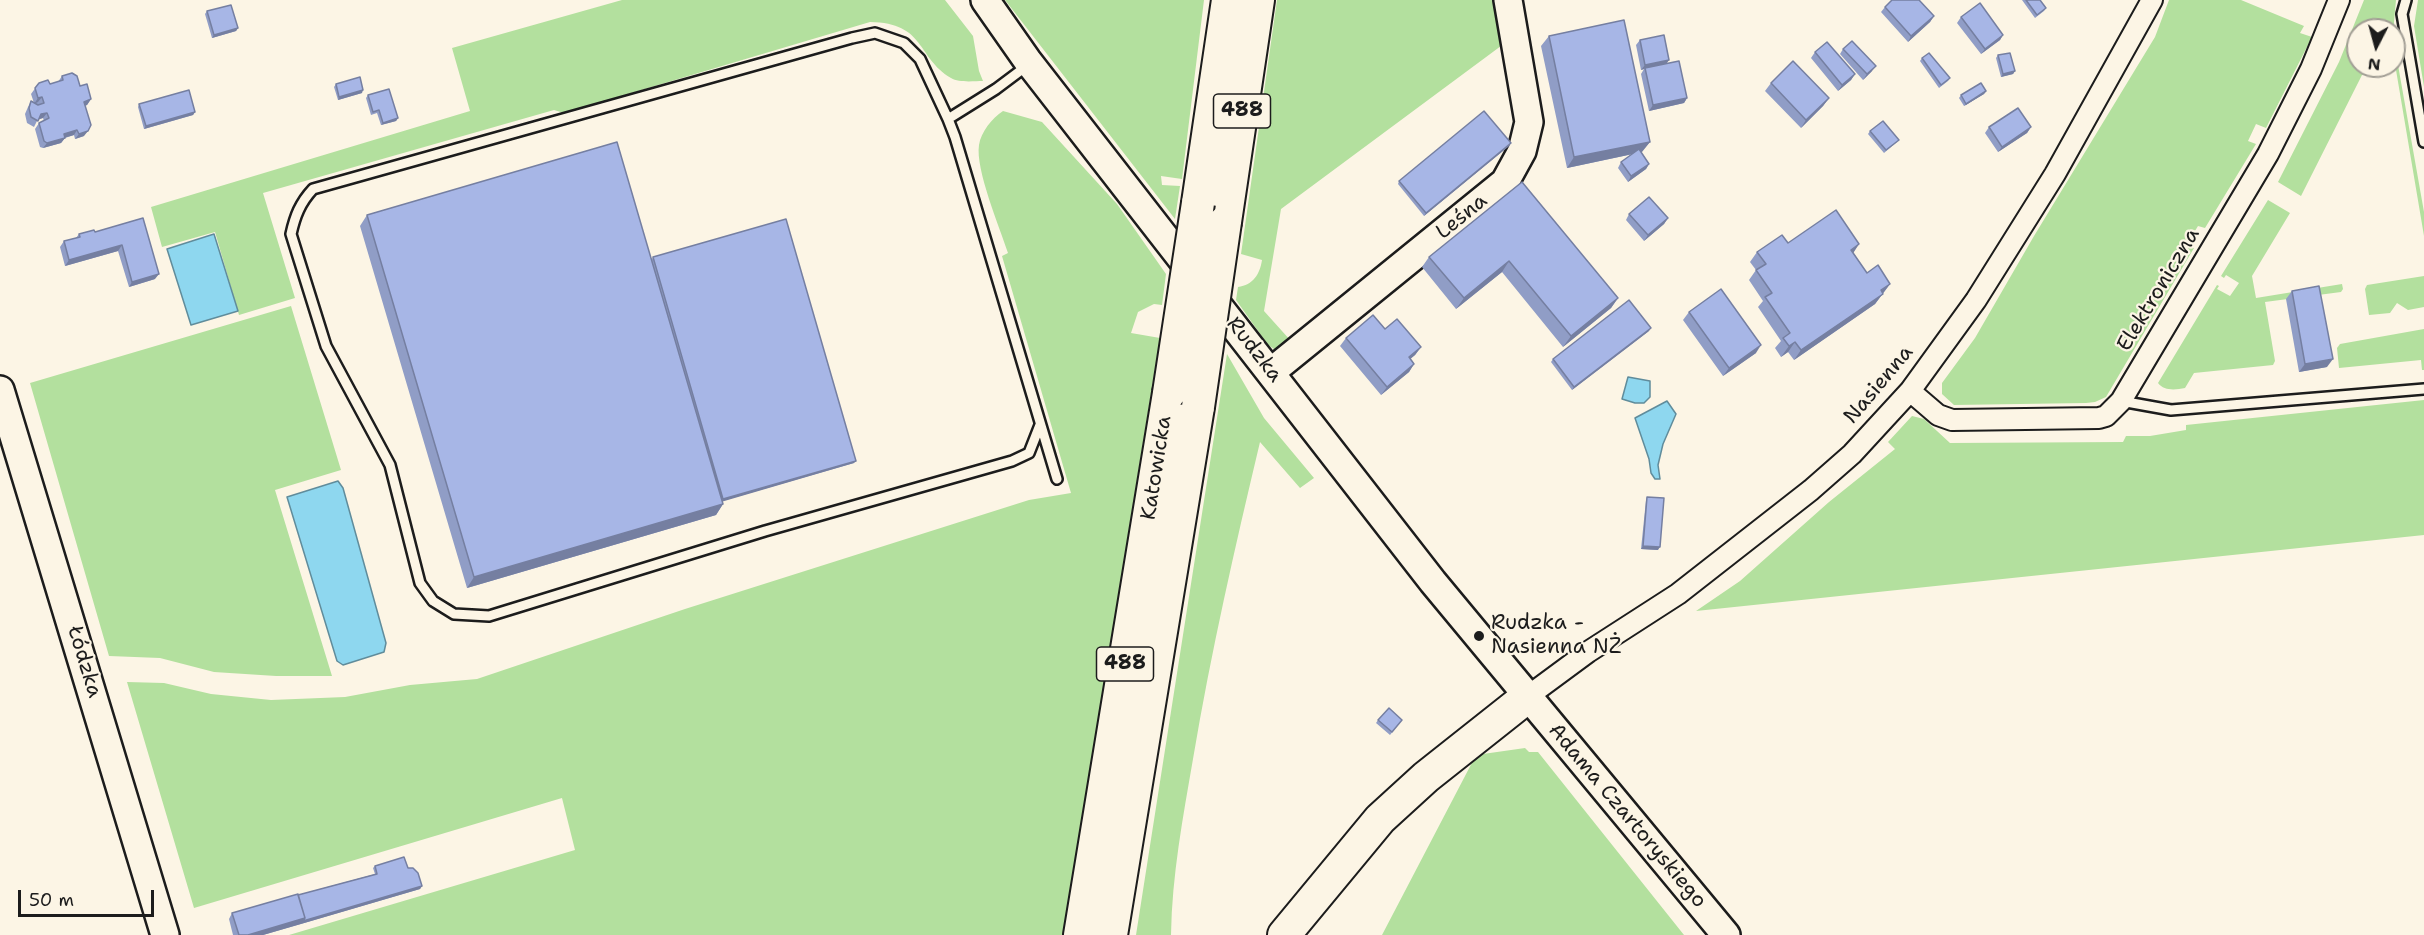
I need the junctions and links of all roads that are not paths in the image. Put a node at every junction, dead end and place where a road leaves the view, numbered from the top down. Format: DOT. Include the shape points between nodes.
graph roads {
  1 [pos="985,0"];
  2 [pos="1216,0"];
  3 [pos="1228,0"];
  4 [pos="1258,0"];
  5 [pos="1508,0"];
  6 [pos="2152,0"];
  7 [pos="2339,0"];
  8 [pos="2406,0"];
  9 [pos="1030,64"];
  10 [pos="948,119"];
  11 [pos="1208,129"];
  12 [pos="2424,142"];
  13 [pos="1271,372"];
  14 [pos="2424,389"];
  15 [pos="0,390"];
  16 [pos="1910,391"];
  17 [pos="2121,400"];
  18 [pos="1040,424"];
  19 [pos="1057,479"];
  20 [pos="1527,697"];
  21 [pos="165,935"];
  22 [pos="1080,935"];
  23 [pos="1112,935"];
  24 [pos="1284,935"];
  25 [pos="1726,935"];
  1 -- 9 [label="street, Rudzka"];
  2 -- 11 [label="main road"];
  3 -- 11 [label="main road, Katowicka / 488"];
  4 -- 23 [label="main road, Katowicka / 488, bridge" via="1198,407"];
  5 -- 13 [label="street, Leśna" via="1529,122 1522,151 1505,182"];
  6 -- 16 [label="street, Nasienna" via="2049,184 1976,300"];
  7 -- 17 [label="street, Elektroniczna" via="2315,60 2268,154"];
  8 -- 12 [label="lane" via="2402,14"];
  9 -- 10 [label="lane"];
  9 -- 13 [label="street, Rudzka"];
  10 -- 18 [label="lane"];
  10 -- 18 [label="lane" via="920,59 904,43 875,33 314,189 302,201 291,234 326,346 390,465 420,583 433,601 454,614 489,616 765,531 1012,461 1029,453"];
  11 -- 22 [label="main road, Katowicka / 488, bridge"];
  13 -- 20 [label="street, Rudzka"];
  14 -- 17 [label="lane" via="2171,410"];
  15 -- 21 [label="street, Łódzka"];
  16 -- 17 [label="street, Elektroniczna" via="1938,415 1952,420 2099,418"];
  16 -- 20 [label="street, Nasienna" via="1852,454 1811,490 1678,594"];
  18 -- 19 [label="lane"];
  20 -- 24 [label="main road" via="1380,819"];
  20 -- 25 [label="street, Adama Czartoryskiego"];
}
